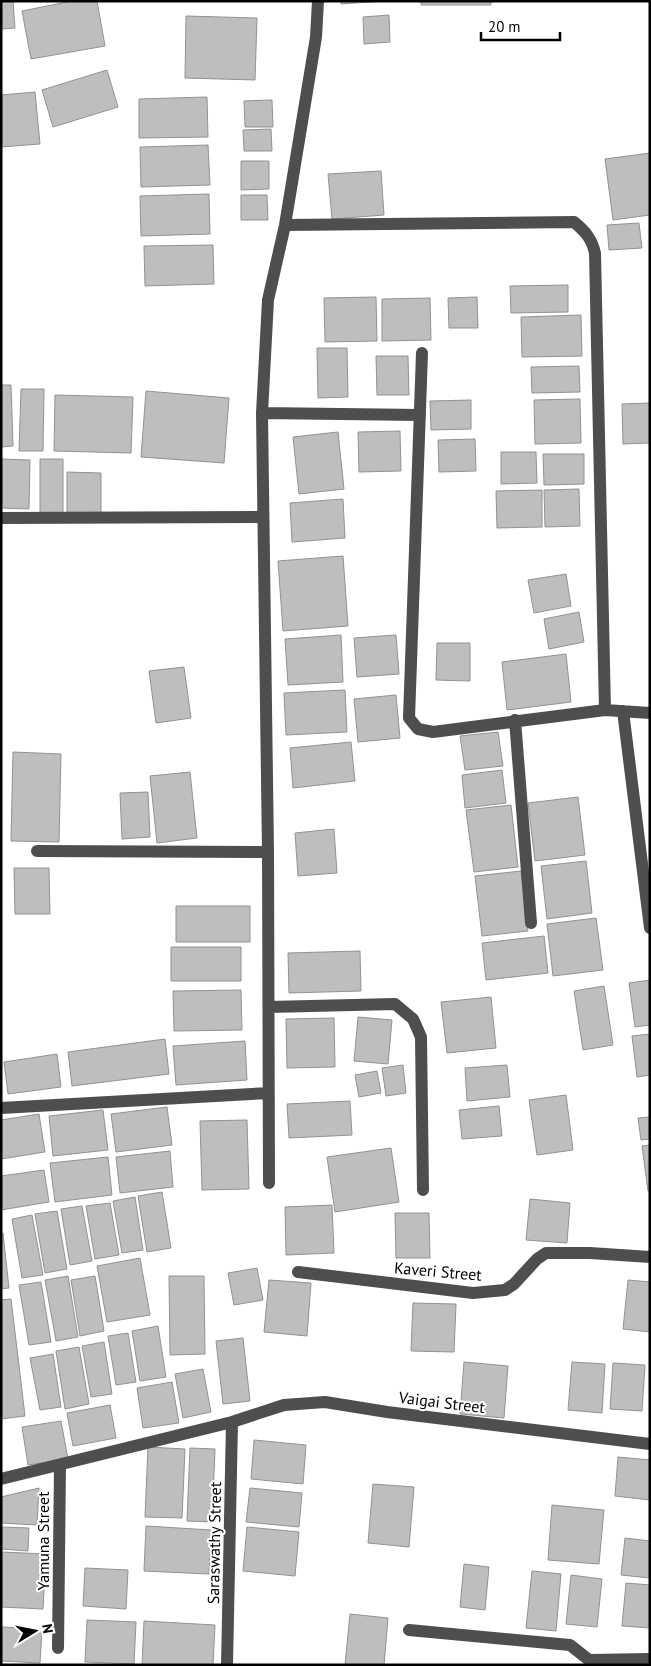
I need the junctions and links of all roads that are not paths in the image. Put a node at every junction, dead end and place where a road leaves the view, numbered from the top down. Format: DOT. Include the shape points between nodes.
graph roads {
  1 [pos="318,1"];
  2 [pos="285,225"];
  3 [pos="422,353"];
  4 [pos="262,413"];
  5 [pos="420,415"];
  6 [pos="263,517"];
  7 [pos="1,518"];
  8 [pos="605,710"];
  9 [pos="623,711"];
  10 [pos="650,713"];
  11 [pos="515,720"];
  12 [pos="37,851"];
  13 [pos="268,852"];
  14 [pos="531,923"];
  15 [pos="650,928"];
  16 [pos="269,1007"];
  17 [pos="268,1093"];
  18 [pos="1,1108"];
  19 [pos="269,1183"];
  20 [pos="423,1190"];
  21 [pos="650,1258"];
  22 [pos="298,1272"];
  23 [pos="232,1422"];
  24 [pos="650,1444"];
  25 [pos="60,1465"];
  26 [pos="1,1479"];
  27 [pos="409,1630"];
  28 [pos="58,1648"];
  29 [pos="650,1660"];
  30 [pos="227,1665"];
  1 -- 2 [label="street" via="316,37"];
  2 -- 4 [label="street" via="268,300"];
  2 -- 8 [label="street" via="574,222 592,242 595,253"];
  3 -- 5 [label="street"];
  4 -- 5 [label="street"];
  4 -- 6 [label="street"];
  5 -- 11 [label="street" via="409,718 418,729 433,732"];
  6 -- 7 [label="street"];
  6 -- 13 [label="street"];
  8 -- 9 [label="street"];
  8 -- 11 [label="street"];
  9 -- 10 [label="street"];
  9 -- 15 [label="street"];
  11 -- 14 [label="street"];
  12 -- 13 [label="street"];
  13 -- 16 [label="street"];
  16 -- 17 [label="street"];
  16 -- 20 [label="street" via="395,1004 414,1019 420,1037"];
  17 -- 18 [label="street"];
  17 -- 19 [label="street"];
  21 -- 22 [label="street, Kaveri Street" via="546,1253 514,1284 505,1290 492,1292"];
  23 -- 24 [label="street, Vaigai Street" via="284,1405 325,1402"];
  23 -- 25 [label="street, Vaigai Street"];
  23 -- 30 [label="street, Saraswathy Street"];
  25 -- 26 [label="street, Vaigai Street"];
  25 -- 28 [label="street, Yamuna Street"];
  27 -- 29 [label="street" via="570,1645 588,1660"];
}
